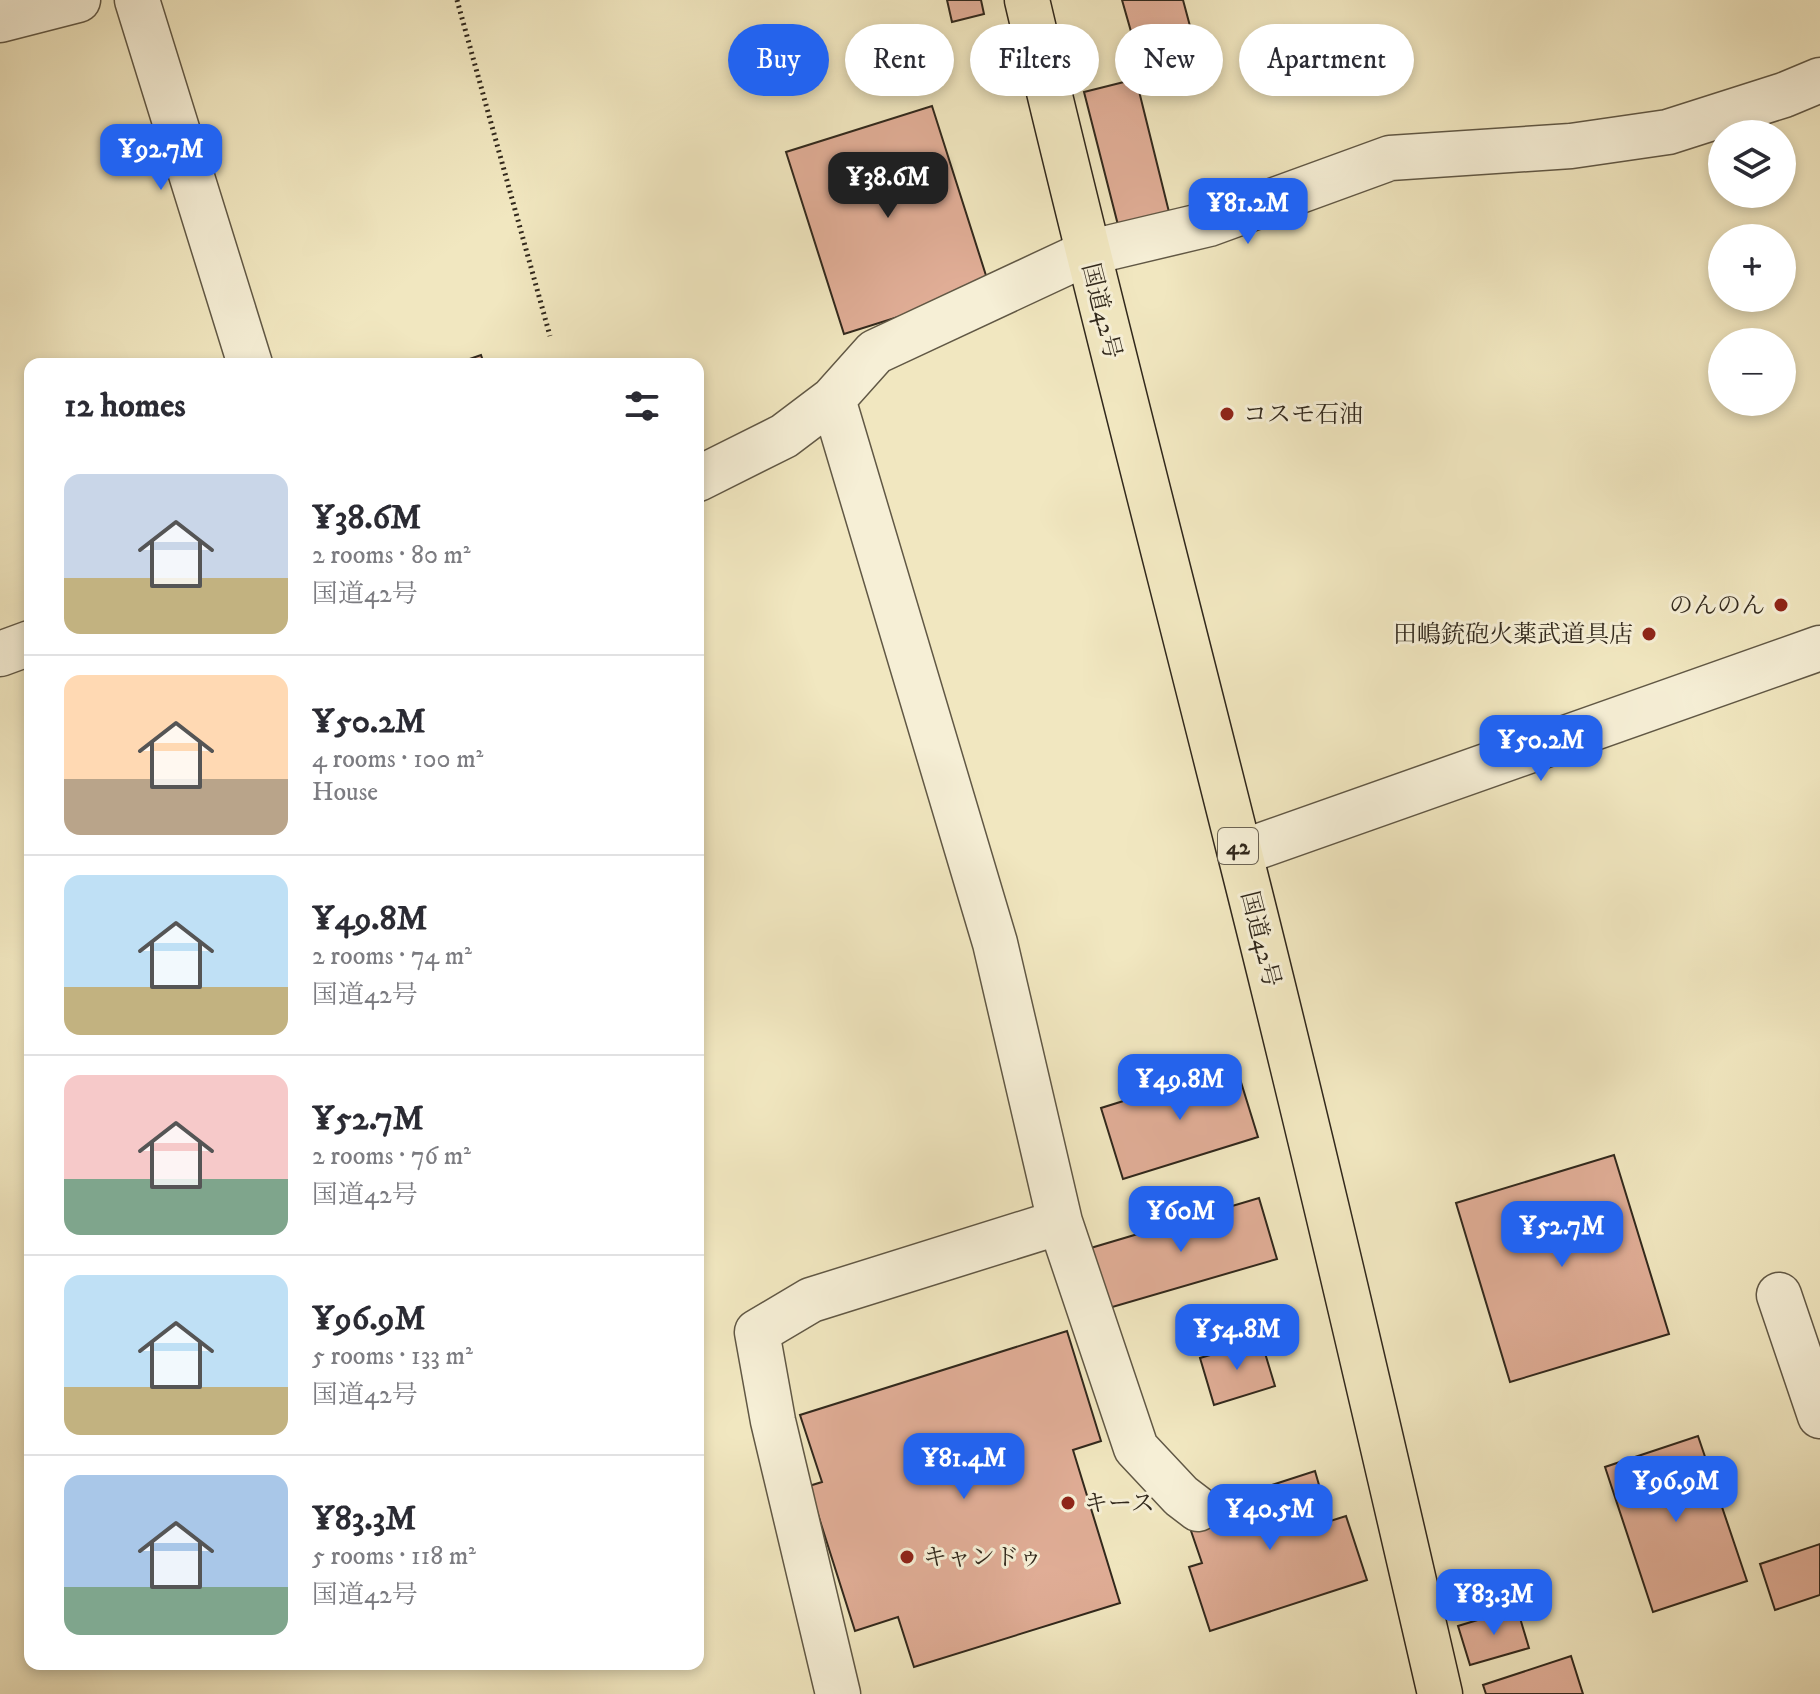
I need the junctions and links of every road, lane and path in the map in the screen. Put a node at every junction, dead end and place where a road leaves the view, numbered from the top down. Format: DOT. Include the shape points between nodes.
graph roads {
  1 [pos="137,0"];
  2 [pos="457,0"];
  3 [pos="1027,0"];
  4 [pos="1820,80"];
  5 [pos="1087,253"];
  6 [pos="550,336"];
  7 [pos="248,358"];
  8 [pos="833,399"];
  9 [pos="704,476"];
  10 [pos="24,645"];
  11 [pos="1820,648"];
  12 [pos="0,654"];
  13 [pos="1240,853"];
  14 [pos="1060,1222"];
  15 [pos="1779,1295"];
  16 [pos="1811,1360"];
  17 [pos="1820,1416"];
  18 [pos="1198,1509"];
  19 [pos="838,1694"];
  20 [pos="1440,1694"];
  1 -- 7 [label="street"];
  2 -- 6 [label="path"];
  3 -- 5 [label="highway, 国道42号 / 42"];
  4 -- 5 [label="street" via="1668,132 1571,146 1390,158 1209,224"];
  5 -- 8 [label="street" via="875,352"];
  5 -- 13 [label="highway, 国道42号 / 42"];
  8 -- 9 [label="street" via="784,436"];
  8 -- 14 [label="street" via="995,943"];
  10 -- 12 [label="street"];
  11 -- 13 [label="street"];
  13 -- 20 [label="highway, 国道42号 / 42"];
  14 -- 18 [label="street" via="1136,1448"];
  14 -- 19 [label="street" via="811,1300 757,1332"];
  15 -- 16 [label="street"];
  16 -- 17 [label="street"];
}
